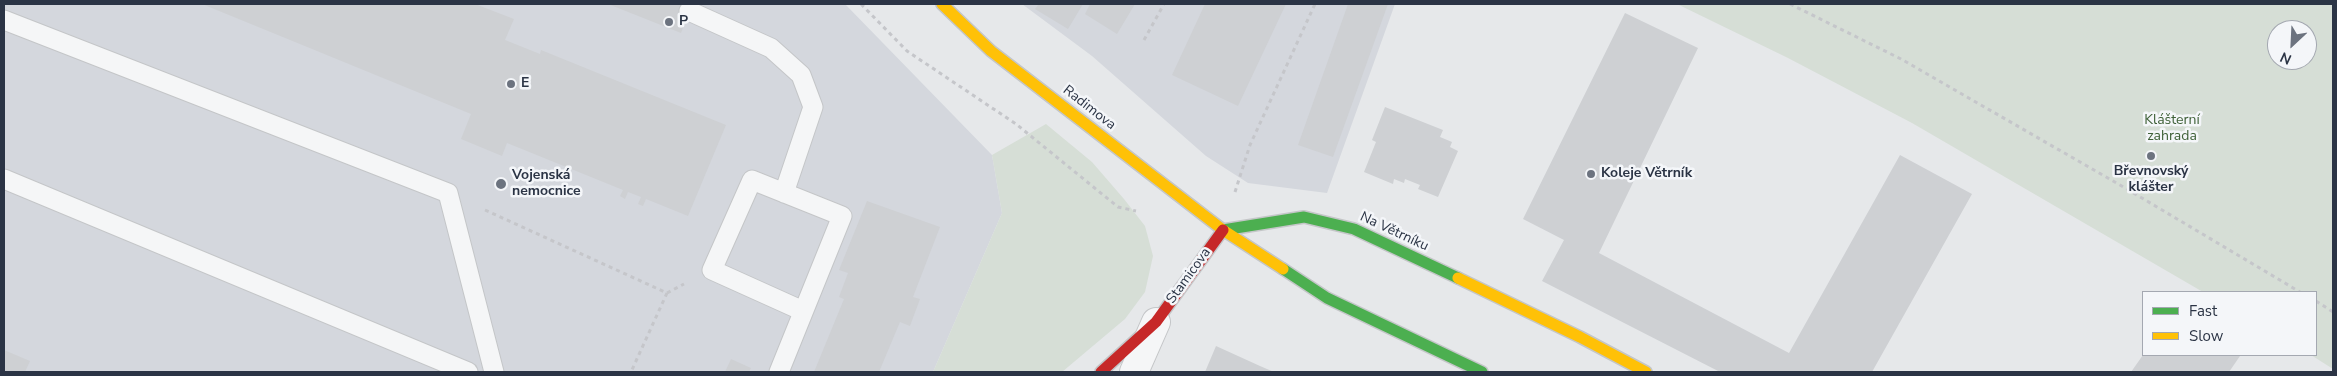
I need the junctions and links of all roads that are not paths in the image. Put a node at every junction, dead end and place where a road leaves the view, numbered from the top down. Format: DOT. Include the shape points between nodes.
graph roads {
  1 [pos="942,4"];
  2 [pos="689,11"];
  3 [pos="4,20"];
  4 [pos="4,179"];
  5 [pos="784,193"];
  6 [pos="1223,230"];
  7 [pos="804,311"];
  8 [pos="1156,322"];
  9 [pos="468,372"];
  10 [pos="494,372"];
  11 [pos="779,372"];
  12 [pos="1101,372"];
  13 [pos="1134,372"];
  14 [pos="1482,372"];
  15 [pos="1646,372"];
  1 -- 6 [label="street, Radimova" via="991,51"];
  2 -- 5 [label="lane" via="771,48 801,75 813,107"];
  3 -- 10 [label="lane" via="448,193"];
  4 -- 9 [label="lane"];
  5 -- 7 [label="lane" via="842,216"];
  5 -- 7 [label="lane" via="752,180 712,270"];
  6 -- 8 [label="street, Stamicova"];
  6 -- 14 [label="street" via="1327,298"];
  6 -- 15 [label="street, Na Větrníku" via="1304,217 1354,229"];
  7 -- 11 [label="lane"];
  8 -- 12 [label="street, Stamicova"];
  8 -- 13 [label="street, Stamicova"];
}
